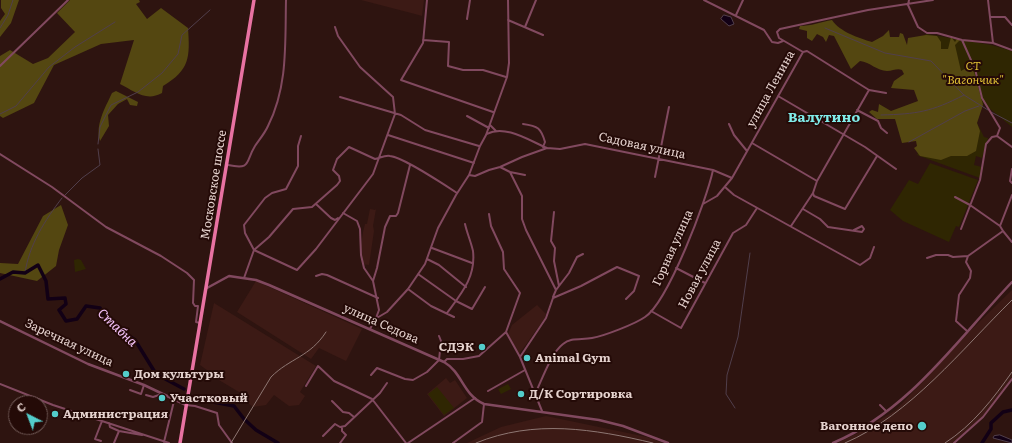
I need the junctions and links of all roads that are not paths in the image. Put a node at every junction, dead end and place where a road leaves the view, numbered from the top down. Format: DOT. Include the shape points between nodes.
graph roads {
  1 [pos="68,0"];
  2 [pos="254,0"];
  3 [pos="286,0"];
  4 [pos="427,0"];
  5 [pos="470,0"];
  6 [pos="508,0"];
  7 [pos="536,0"];
  8 [pos="704,0"];
  9 [pos="743,0"];
  10 [pos="909,0"];
  11 [pos="933,0"];
  12 [pos="988,0"];
  13 [pos="908,5"];
  14 [pos="736,15"];
  15 [pos="990,17"];
  16 [pos="467,18"];
  17 [pos="508,20"];
  18 [pos="1012,25"];
  19 [pos="335,27"];
  20 [pos="525,27"];
  21 [pos="543,35"];
  22 [pos="423,40"];
  23 [pos="962,40"];
  24 [pos="784,41"];
  25 [pos="994,43"];
  26 [pos="1012,50"];
  27 [pos="803,52"];
  28 [pos="0,66"];
  29 [pos="507,77"];
  30 [pos="869,90"];
  31 [pos="886,92"];
  32 [pos="778,96"];
  33 [pos="340,97"];
  34 [pos="988,101"];
  35 [pos="986,104"];
  36 [pos="669,107"];
  37 [pos="857,110"];
  38 [pos="493,112"];
  39 [pos="395,114"];
  40 [pos="467,116"];
  41 [pos="524,124"];
  42 [pos="729,124"];
  43 [pos="489,126"];
  44 [pos="497,132"];
  45 [pos="887,133"];
  46 [pos="844,134"];
  47 [pos="388,135"];
  48 [pos="486,135"];
  49 [pos="301,136"];
  50 [pos="997,136"];
  51 [pos="752,143"];
  52 [pos="480,146"];
  53 [pos="543,146"];
  54 [pos="1012,147"];
  55 [pos="547,148"];
  56 [pos="747,152"];
  57 [pos="0,154"];
  58 [pos="877,156"];
  59 [pos="378,158"];
  60 [pos="660,159"];
  61 [pos="474,163"];
  62 [pos="228,165"];
  63 [pos="410,165"];
  64 [pos="500,167"];
  65 [pos="896,169"];
  66 [pos="1012,169"];
  67 [pos="713,170"];
  68 [pos="510,172"];
  69 [pos="469,175"];
  70 [pos="525,175"];
  71 [pos="655,177"];
  72 [pos="732,178"];
  73 [pos="817,181"];
  74 [pos="1012,183"];
  75 [pos="725,187"];
  76 [pos="457,193"];
  77 [pos="1012,194"];
  78 [pos="813,195"];
  79 [pos="955,197"];
  80 [pos="316,204"];
  81 [pos="703,204"];
  82 [pos="970,205"];
  83 [pos="757,208"];
  84 [pos="803,209"];
  85 [pos="554,212"];
  86 [pos="343,213"];
  87 [pos="489,214"];
  88 [pos="340,217"];
  89 [pos="465,224"];
  90 [pos="791,226"];
  91 [pos="1000,226"];
  92 [pos="961,229"];
  93 [pos="854,230"];
  94 [pos="1003,231"];
  95 [pos="1011,240"];
  96 [pos="874,247"];
  97 [pos="432,248"];
  98 [pos="254,250"];
  99 [pos="583,254"];
  100 [pos="968,256"];
  101 [pos="427,258"];
  102 [pos="927,258"];
  103 [pos="472,263"];
  104 [pos="676,268"];
  105 [pos="418,274"];
  106 [pos="316,276"];
  107 [pos="244,278"];
  108 [pos="373,281"];
  109 [pos="1012,282"];
  110 [pos="705,283"];
  111 [pos="559,286"];
  112 [pos="486,287"];
  113 [pos="207,288"];
  114 [pos="466,288"];
  115 [pos="408,289"];
  116 [pos="556,290"];
  117 [pos="378,298"];
  118 [pos="553,298"];
  119 [pos="626,299"];
  120 [pos="456,301"];
  121 [pos="205,303"];
  122 [pos="198,306"];
  123 [pos="652,311"];
  124 [pos="447,313"];
  125 [pos="454,317"];
  126 [pos="375,319"];
  127 [pos="0,320"];
  128 [pos="201,323"];
  129 [pos="370,329"];
  130 [pos="967,331"];
  131 [pos="506,332"];
  132 [pos="439,336"];
  133 [pos="520,356"];
  134 [pos="439,360"];
  135 [pos="444,362"];
  136 [pos="525,370"];
  137 [pos="371,375"];
  138 [pos="1012,379"];
  139 [pos="387,383"];
  140 [pos="0,384"];
  141 [pos="144,385"];
  142 [pos="306,386"];
  143 [pos="130,390"];
  144 [pos="488,391"];
  145 [pos="162,394"];
  146 [pos="535,394"];
  147 [pos="146,395"];
  148 [pos="474,398"];
  149 [pos="372,399"];
  150 [pos="174,401"];
  151 [pos="332,401"];
  152 [pos="187,404"];
  153 [pos="484,404"];
  154 [pos="880,405"];
  155 [pos="542,411"];
  156 [pos="886,411"];
  157 [pos="354,417"];
  158 [pos="102,421"];
  159 [pos="109,423"];
  160 [pos="342,427"];
  161 [pos="119,431"];
  162 [pos="144,435"];
  163 [pos="322,436"];
  164 [pos="101,441"];
  165 [pos="164,442"];
  166 [pos="230,442"];
  167 [pos="114,443"];
  168 [pos="169,443"];
  169 [pos="180,443"];
  170 [pos="340,443"];
  171 [pos="407,443"];
  172 [pos="452,443"];
  173 [pos="668,443"];
  174 [pos="833,443"];
  175 [pos="954,443"];
  1 -- 28 [label="street"];
  2 -- 62 [label="main road, Московское шоссе"];
  3 -- 62 [label="street" via="282,86 273,116 246,166"];
  4 -- 22 [label="street"];
  5 -- 16 [label="street"];
  6 -- 17 [label="street"];
  7 -- 20 [label="street"];
  8 -- 14 [label="street"];
  9 -- 14 [label="street"];
  10 -- 13 [label="street"];
  11 -- 13 [label="street, улица Ленина"];
  12 -- 15 [label="street"];
  13 -- 23 [label="street" via="918,27 926,33 937,33"];
  13 -- 24 [label="street, улица Ленина" via="868,10 780,29 777,32 779,38"];
  14 -- 24 [label="street" via="764,30 772,42"];
  15 -- 18 [label="street" via="1005,17"];
  15 -- 25 [label="street"];
  17 -- 20 [label="street"];
  17 -- 29 [label="street"];
  19 -- 39 [label="street" via="338,36 360,68 393,97"];
  20 -- 21 [label="street"];
  22 -- 29 [label="street" via="450,42 448,66 464,70 483,70"];
  22 -- 38 [label="street" via="401,80"];
  23 -- 25 [label="street"];
  23 -- 35 [label="street"];
  24 -- 27 [label="street, улица Ленина"];
  25 -- 26 [label="street"];
  27 -- 30 [label="street" via="807,51"];
  27 -- 32 [label="street, улица Ленина"];
  29 -- 38 [label="street"];
  30 -- 31 [label="street"];
  30 -- 37 [label="street"];
  32 -- 46 [label="street"];
  32 -- 51 [label="street, улица Ленина"];
  33 -- 39 [label="street"];
  34 -- 35 [label="street"];
  35 -- 50 [label="street" via="1000,128"];
  36 -- 60 [label="street"];
  37 -- 45 [label="street" via="878,121"];
  37 -- 46 [label="street"];
  38 -- 43 [label="street"];
  39 -- 47 [label="street"];
  39 -- 52 [label="street" via="411,120 425,130"];
  40 -- 43 [label="street"];
  41 -- 53 [label="street" via="536,125 541,130 546,142"];
  42 -- 56 [label="street"];
  43 -- 44 [label="street"];
  43 -- 48 [label="street"];
  44 -- 48 [label="street, Садовая улица"];
  44 -- 53 [label="street, Садовая улица" via="503,131"];
  46 -- 58 [label="street"];
  46 -- 73 [label="street"];
  47 -- 59 [label="street"];
  47 -- 61 [label="street"];
  48 -- 52 [label="street"];
  49 -- 98 [label="street" via="298,166 286,189 265,198 244,225 245,233"];
  50 -- 54 [label="street"];
  50 -- 82 [label="street" via="986,144 980,180"];
  51 -- 56 [label="street, улица Ленина"];
  51 -- 73 [label="street"];
  52 -- 61 [label="street"];
  53 -- 55 [label="street, Садовая улица"];
  55 -- 60 [label="street, Садовая улица" via="585,144"];
  55 -- 64 [label="street, Садовая улица"];
  56 -- 72 [label="street, улица Ленина"];
  57 -- 122 [label="street" via="106,226 187,273 194,280 193,303"];
  58 -- 65 [label="street"];
  58 -- 78 [label="street" via="845,209"];
  59 -- 63 [label="street" via="390,156"];
  59 -- 80 [label="street" via="349,147 334,163 333,170 340,181"];
  59 -- 86 [label="street" via="373,174"];
  60 -- 67 [label="street, Садовая улица"];
  60 -- 71 [label="street"];
  61 -- 69 [label="street"];
  62 -- 113 [label="main road, Московское шоссе"];
  63 -- 76 [label="street"];
  63 -- 108 [label="street" via="398,213 396,216 390,216 385,227 378,268"];
  64 -- 68 [label="street"];
  64 -- 69 [label="street, Садовая улица" via="475,176"];
  66 -- 74 [label="street"];
  67 -- 72 [label="street, Садовая улица"];
  67 -- 81 [label="street, Горная улица"];
  68 -- 70 [label="street"];
  68 -- 116 [label="street" via="522,196 522,219 526,230"];
  69 -- 76 [label="street"];
  72 -- 75 [label="street, улица Ленина"];
  73 -- 78 [label="street"];
  75 -- 81 [label="street, улица Ленина" via="717,196"];
  75 -- 83 [label="street"];
  76 -- 97 [label="street" via="438,228"];
  77 -- 91 [label="street"];
  78 -- 84 [label="street"];
  79 -- 82 [label="street"];
  80 -- 88 [label="street" via="331,218 335,220"];
  80 -- 98 [label="street" via="293,210"];
  81 -- 104 [label="street, Горная улица"];
  82 -- 91 [label="street"];
  82 -- 92 [label="street"];
  83 -- 90 [label="street"];
  83 -- 110 [label="street, Новая улица" via="746,225 732,233"];
  84 -- 90 [label="street"];
  84 -- 93 [label="street" via="828,227"];
  85 -- 111 [label="street" via="551,241 555,248 554,261"];
  86 -- 88 [label="street"];
  86 -- 108 [label="street" via="357,221 364,268"];
  87 -- 131 [label="street" via="491,226 503,252 504,268 520,293"];
  88 -- 98 [label="street" via="297,270"];
  89 -- 103 [label="street" via="473,250"];
  90 -- 96 [label="street" via="860,265 870,258"];
  91 -- 94 [label="street"];
  94 -- 95 [label="street"];
  94 -- 100 [label="street"];
  97 -- 101 [label="street"];
  97 -- 103 [label="street"];
  98 -- 107 [label="street"];
  99 -- 111 [label="street" via="577,257"];
  100 -- 102 [label="street"];
  100 -- 130 [label="street" via="966,262 971,271 970,278 958,295 956,321"];
  101 -- 105 [label="street"];
  101 -- 114 [label="street"];
  103 -- 114 [label="street"];
  104 -- 110 [label="street"];
  104 -- 123 [label="street, Горная улица"];
  105 -- 115 [label="street"];
  105 -- 120 [label="street"];
  106 -- 117 [label="street" via="327,275"];
  107 -- 113 [label="street, улица Седова" via="229,276"];
  107 -- 129 [label="street, улица Седова" via="269,285"];
  108 -- 117 [label="street"];
  109 -- 130 [label="street"];
  110 -- 123 [label="street, Новая улица" via="681,328"];
  111 -- 116 [label="street"];
  112 -- 120 [label="street" via="472,309"];
  113 -- 121 [label="main road, Московское шоссе"];
  114 -- 120 [label="street"];
  115 -- 124 [label="street" via="431,306"];
  115 -- 126 [label="street" via="387,312"];
  116 -- 118 [label="street"];
  117 -- 126 [label="street" via="379,310"];
  118 -- 119 [label="street" via="617,267 639,276 634,291"];
  118 -- 133 [label="street" via="546,318"];
  120 -- 124 [label="street"];
  121 -- 122 [label="street"];
  121 -- 128 [label="main road, Московское шоссе"];
  122 -- 128 [label="street" via="196,322"];
  123 -- 146 [label="street, Горная улица" via="646,317 629,325 592,338 575,339 563,344 552,359"];
  124 -- 125 [label="street"];
  126 -- 129 [label="street"];
  127 -- 141 [label="street, Заречная улица" via="88,364"];
  128 -- 152 [label="main road, Московское шоссе"];
  129 -- 134 [label="street, улица Седова"];
  130 -- 156 [label="street" via="925,378"];
  131 -- 133 [label="street"];
  131 -- 135 [label="street" via="478,356 447,359"];
  132 -- 134 [label="street"];
  133 -- 136 [label="street"];
  134 -- 135 [label="street, улица Седова"];
  134 -- 137 [label="street" via="427,372 413,380 377,368"];
  135 -- 148 [label="street, улица Седова" via="456,373"];
  136 -- 144 [label="street"];
  136 -- 146 [label="street"];
  138 -- 175 [label="street" via="983,417"];
  139 -- 149 [label="street"];
  140 -- 158 [label="street"];
  141 -- 143 [label="street" via="141,394"];
  141 -- 145 [label="street, Заречная улица"];
  142 -- 149 [label="street" via="318,366 334,381"];
  145 -- 147 [label="street" via="153,397"];
  145 -- 150 [label="street, Заречная улица"];
  146 -- 155 [label="street"];
  148 -- 153 [label="street, улица Седова"];
  148 -- 171 [label="street"];
  149 -- 157 [label="street"];
  149 -- 171 [label="street"];
  150 -- 152 [label="street, Заречная улица"];
  150 -- 165 [label="street"];
  151 -- 157 [label="street" via="343,412"];
  152 -- 166 [label="street" via="217,413 219,425"];
  152 -- 169 [label="main road"];
  153 -- 155 [label="street, улица Седова" via="508,409"];
  153 -- 172 [label="street" via="482,422"];
  154 -- 156 [label="street"];
  155 -- 173 [label="street, улица Седова" via="623,426"];
  156 -- 174 [label="street" via="860,430"];
  157 -- 160 [label="street"];
  158 -- 159 [label="street"];
  158 -- 164 [label="street" via="94,439"];
  159 -- 161 [label="street" via="110,427"];
  159 -- 162 [label="street"];
  160 -- 163 [label="street" via="334,424"];
  160 -- 170 [label="street" via="346,435"];
  161 -- 162 [label="street"];
  161 -- 167 [label="street"];
  162 -- 165 [label="street"];
  165 -- 168 [label="street"];
}
